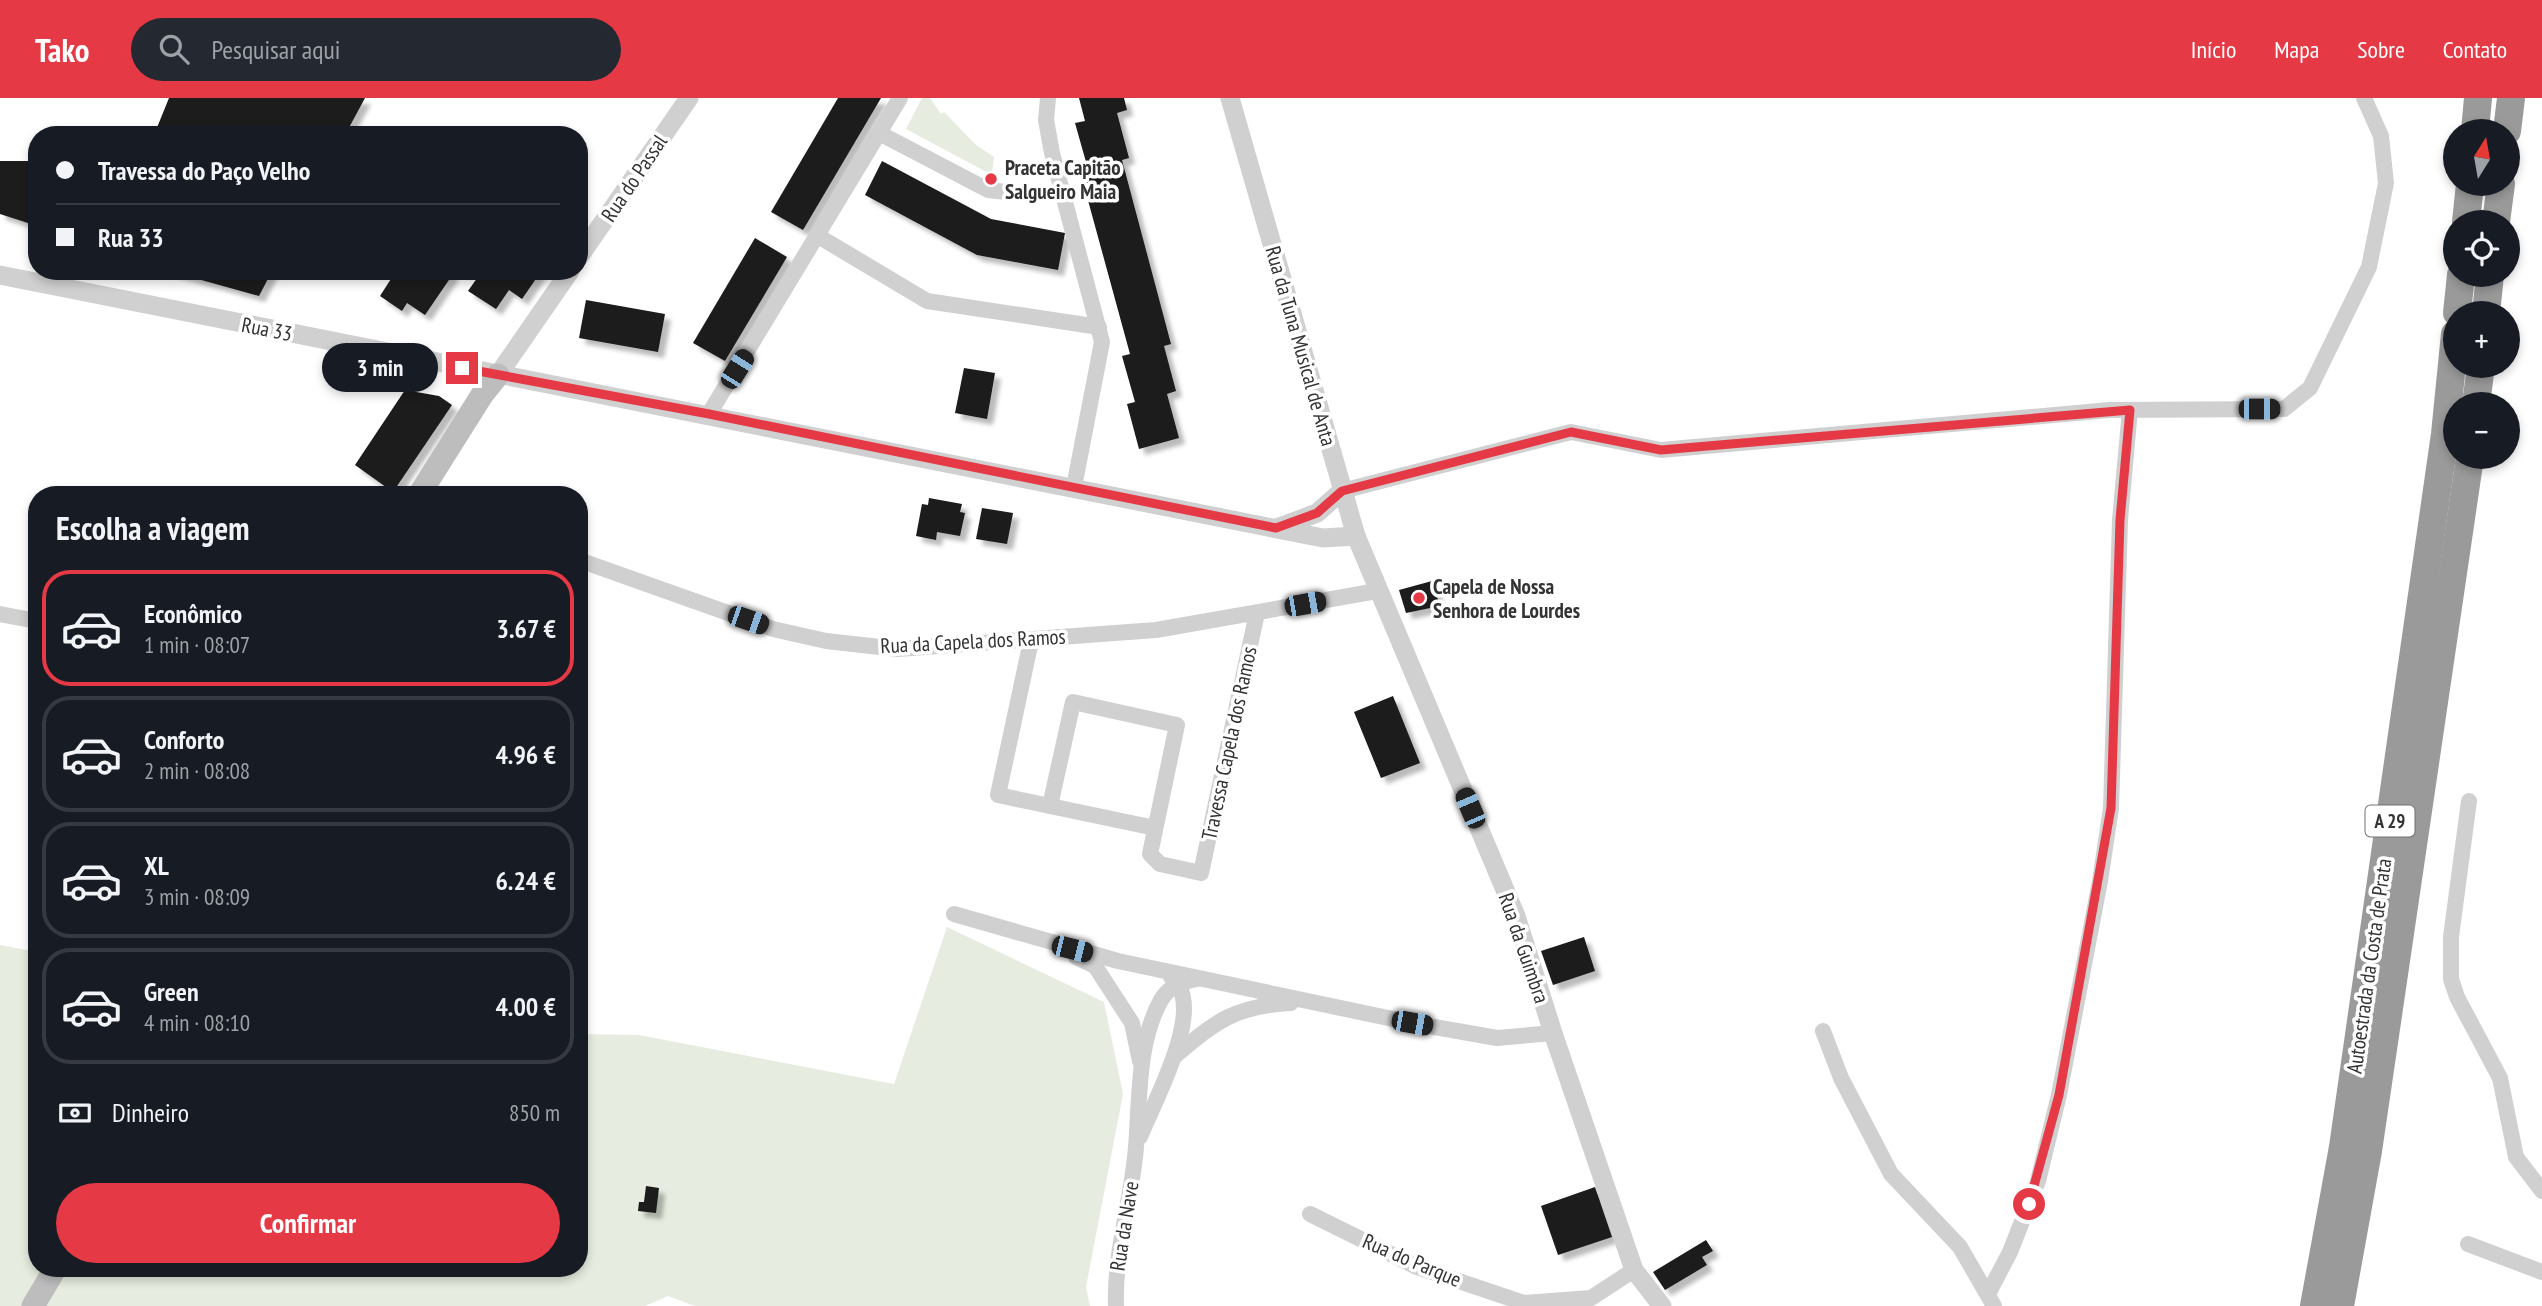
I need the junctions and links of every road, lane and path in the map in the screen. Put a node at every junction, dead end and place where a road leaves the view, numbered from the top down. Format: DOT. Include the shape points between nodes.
graph roads {
  1 [pos="688,98"];
  2 [pos="900,98"];
  3 [pos="1048,98"];
  4 [pos="1230,98"];
  5 [pos="2364,98"];
  6 [pos="2478,98"];
  7 [pos="2511,98"];
  8 [pos="2476,119"];
  9 [pos="2508,119"];
  10 [pos="879,134"];
  11 [pos="1035,195"];
  12 [pos="818,236"];
  13 [pos="588,244"];
  14 [pos="0,275"];
  15 [pos="564,280"];
  16 [pos="1099,327"];
  17 [pos="498,375"];
  18 [pos="2451,378"];
  19 [pos="2130,410"];
  20 [pos="709,414"];
  21 [pos="2468,469"];
  22 [pos="425,486"];
  23 [pos="1074,487"];
  24 [pos="1342,491"];
  25 [pos="1276,528"];
  26 [pos="1356,536"];
  27 [pos="588,563"];
  28 [pos="1377,592"];
  29 [pos="1257,613"];
  30 [pos="0,614"];
  31 [pos="28,619"];
  32 [pos="1031,641"];
  33 [pos="2469,801"];
  34 [pos="1051,806"];
  35 [pos="1155,828"];
  36 [pos="954,914"];
  37 [pos="1048,943"];
  38 [pos="1161,970"];
  39 [pos="1202,978"];
  40 [pos="1178,982"];
  41 [pos="1315,1002"];
  42 [pos="1823,1031"];
  43 [pos="1553,1033"];
  44 [pos="1175,1056"];
  45 [pos="1141,1081"];
  46 [pos="1136,1146"];
  47 [pos="2542,1191"];
  48 [pos="1310,1214"];
  49 [pos="2468,1244"];
  50 [pos="1634,1270"];
  51 [pos="2542,1272"];
  52 [pos="50,1277"];
  53 [pos="1991,1300"];
  54 [pos="33,1306"];
  55 [pos="1116,1306"];
  56 [pos="1662,1306"];
  57 [pos="2314,1306"];
  58 [pos="2340,1306"];
  1 -- 13 [label="street, Rua do Passal"];
  2 -- 10 [label="street"];
  3 -- 16 [label="street" via="1046,120 1052,153"];
  4 -- 24 [label="street, Rua da Tuna Musical de Anta"];
  5 -- 19 [label="street" via="2381,136 2386,183 2369,267 2310,388 2284,409"];
  6 -- 8 [label="highway"];
  7 -- 9 [label="highway"];
  10 -- 11 [label="street" via="988,190"];
  10 -- 12 [label="street"];
  12 -- 16 [label="street" via="927,301"];
  12 -- 20 [label="street"];
  14 -- 17 [label="street, Rua 33"];
  15 -- 17 [label="street"];
  16 -- 23 [label="street" via="1102,342"];
  17 -- 20 [label="street, Rua 33"];
  17 -- 22 [label="main road"];
  18 -- 57 [label="highway, Autoestrada da Costa de Prata / A 29" via="2343,1147"];
  19 -- 24 [label="street" via="1661,450 1571,432"];
  19 -- 53 [label="street" via="2120,520 2111,808 2100,881 2038,1181"];
  20 -- 23 [label="street, Rua 33"];
  21 -- 58 [label="highway, Autoestrada da Costa de Prata / A 29" via="2370,1138"];
  23 -- 25 [label="street, Rua 33"];
  24 -- 25 [label="street" via="1317,513"];
  24 -- 26 [label="street, Rua da Tuna Musical de Anta"];
  25 -- 26 [label="street, Rua 33" via="1322,538"];
  26 -- 28 [label="street, Rua da Tuna Musical de Anta"];
  27 -- 32 [label="street, Rua da Capela dos Ramos" via="773,629 826,641 898,649"];
  28 -- 29 [label="street, Rua da Capela dos Ramos"];
  28 -- 43 [label="street, Rua da Guimbra" via="1516,916"];
  29 -- 32 [label="street, Rua da Capela dos Ramos" via="1156,630"];
  29 -- 35 [label="street, Travessa Capela dos Ramos" via="1201,873 1160,864 1150,854"];
  30 -- 31 [label="street"];
  32 -- 34 [label="street" via="998,795"];
  33 -- 47 [label="street" via="2451,937 2451,979 2500,1078 2516,1157"];
  34 -- 35 [label="street"];
  34 -- 35 [label="street" via="1073,702 1177,725"];
  36 -- 37 [label="street, Rua da Nave"];
  37 -- 38 [label="street, Rua da Nave"];
  37 -- 45 [label="street, Rua da Nave" via="1095,966 1132,1023"];
  38 -- 39 [label="street, Rua da Nave"];
  38 -- 40 [label="street, Rua da Nave"];
  39 -- 40 [label="street, Rua da Nave"];
  39 -- 41 [label="street, Rua da Nave"];
  40 -- 44 [label="street, Rua da Nave" via="1185,1012"];
  40 -- 45 [label="street, Rua da Nave" via="1162,998 1149,1032"];
  41 -- 43 [label="street, Rua da Nave" via="1497,1038"];
  41 -- 44 [label="street, Rua da Nave" via="1259,1005 1215,1022"];
  42 -- 53 [label="street" via="1841,1079 1891,1174 1960,1247"];
  43 -- 50 [label="street, Rua da Guimbra"];
  44 -- 46 [label="street, Rua da Nave"];
  45 -- 46 [label="street, Rua da Nave"];
  46 -- 55 [label="street, Rua da Nave" via="1115,1276"];
  48 -- 50 [label="street, Rua do Parque" via="1417,1267 1524,1303 1591,1298"];
  49 -- 51 [label="street"];
  50 -- 56 [label="street, Rua da Guimbra"];
  52 -- 54 [label="main road"];
}
